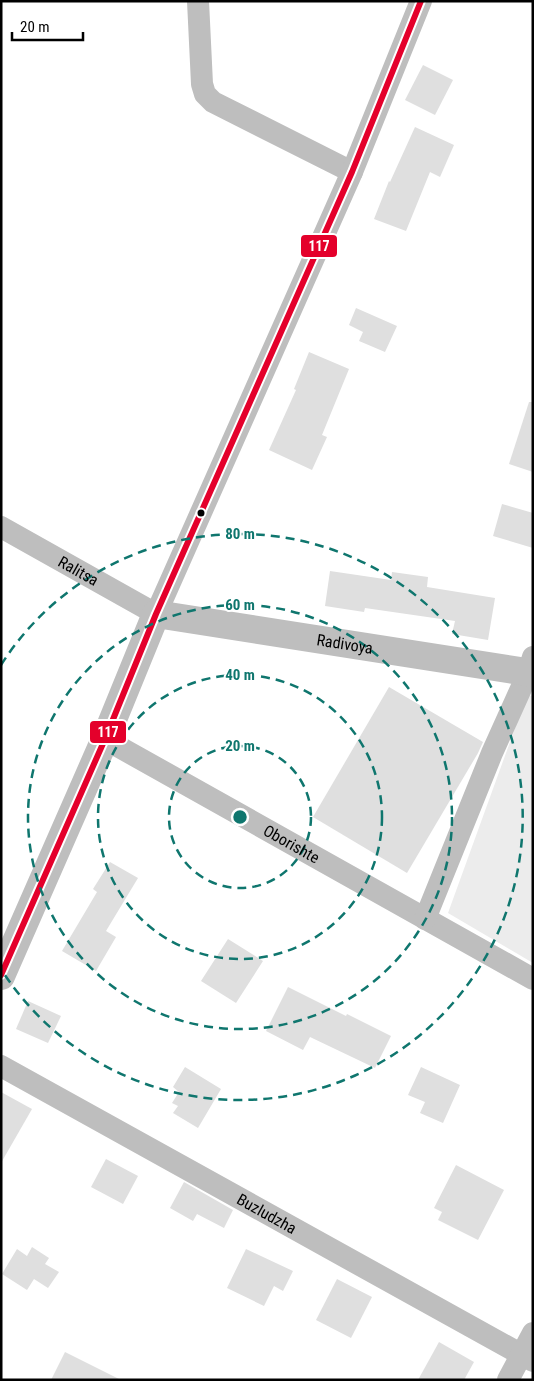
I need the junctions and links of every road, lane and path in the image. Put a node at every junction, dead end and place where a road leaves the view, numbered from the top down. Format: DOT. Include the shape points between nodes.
graph roads {
  1 [pos="198,1"];
  2 [pos="421,1"];
  3 [pos="352,172"];
  4 [pos="1,526"];
  5 [pos="156,614"];
  6 [pos="531,668"];
  7 [pos="105,740"];
  8 [pos="425,919"];
  9 [pos="2,972"];
  10 [pos="533,979"];
  11 [pos="1,1066"];
  12 [pos="533,1333"];
  13 [pos="527,1358"];
  14 [pos="508,1380"];
  1 -- 3 [label="street" via="205,94 213,102"];
  2 -- 3 [label="street"];
  3 -- 5 [label="street"];
  4 -- 5 [label="street, Ralitsa"];
  5 -- 6 [label="street, Radivoya"];
  5 -- 7 [label="street"];
  6 -- 8 [label="street" via="492,753"];
  7 -- 8 [label="street, Oborishte"];
  7 -- 9 [label="street"];
  8 -- 10 [label="street, Oborishte"];
  11 -- 13 [label="street, Buzludzha"];
  12 -- 13 [label="street"];
  13 -- 14 [label="street"];
}
